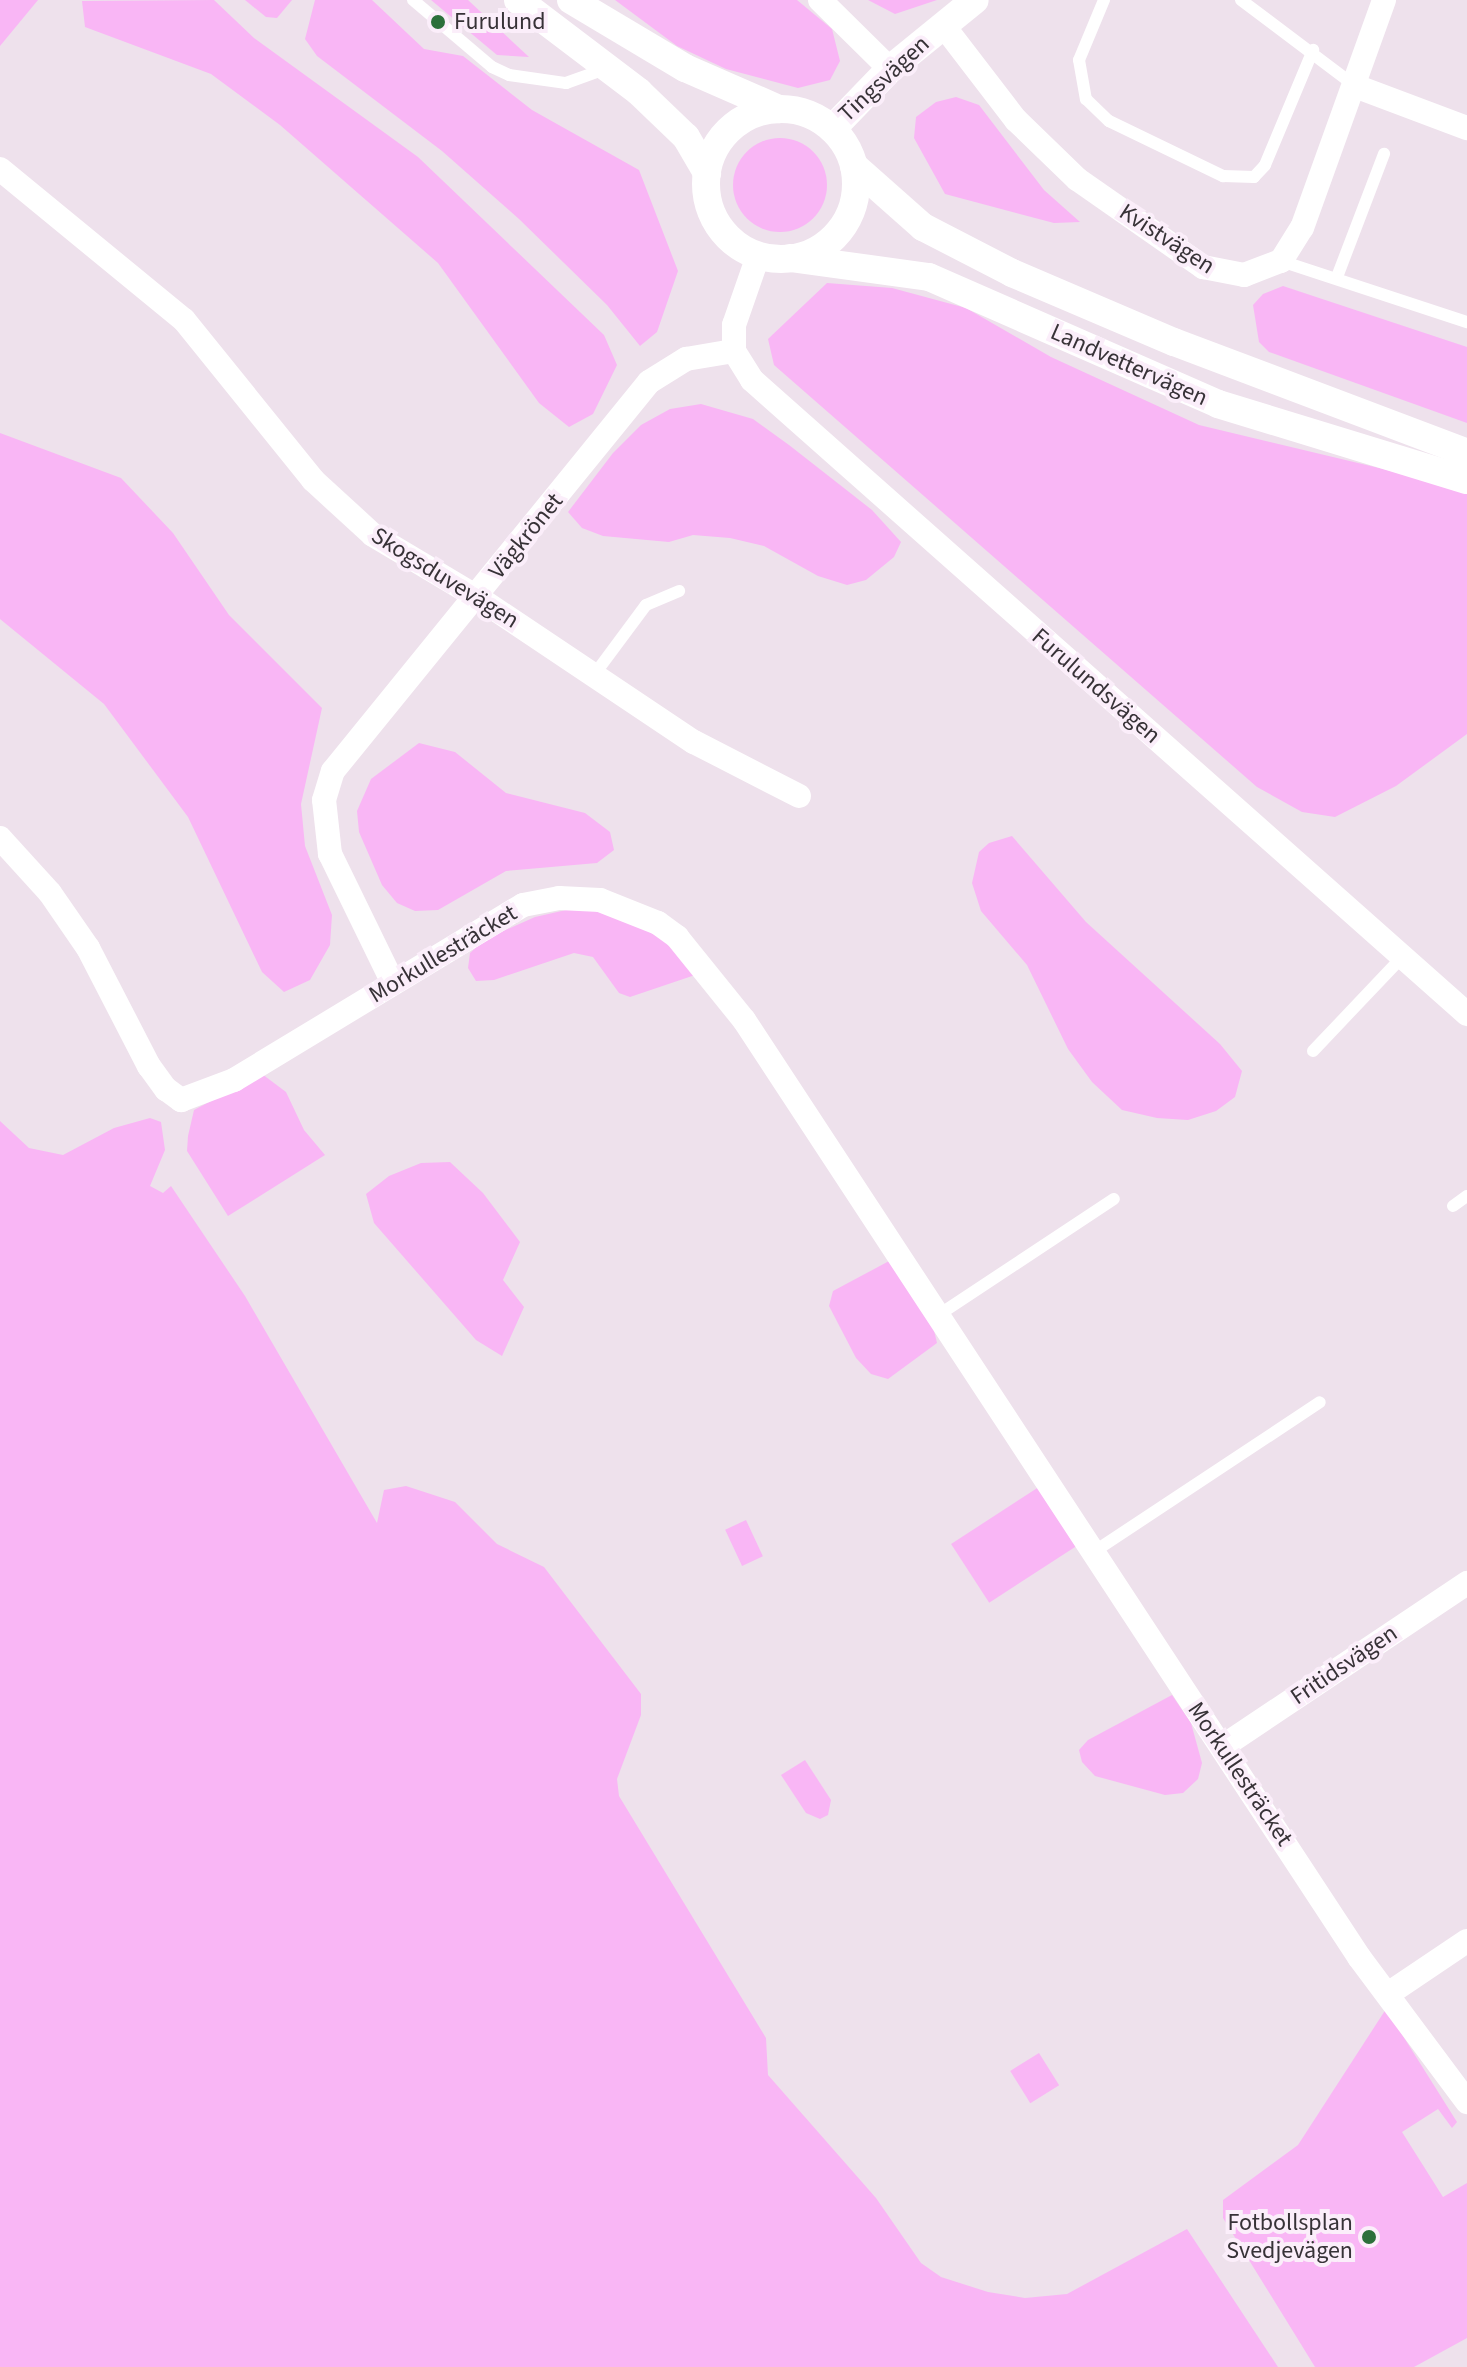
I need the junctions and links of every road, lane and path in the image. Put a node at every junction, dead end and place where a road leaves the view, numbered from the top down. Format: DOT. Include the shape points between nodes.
graph roads {
  1 [pos="413,0"];
  2 [pos="518,0"];
  3 [pos="571,0"];
  4 [pos="820,0"];
  5 [pos="975,0"];
  6 [pos="1104,0"];
  7 [pos="1241,0"];
  8 [pos="1384,0"];
  9 [pos="943,25"];
  10 [pos="1313,50"];
  11 [pos="605,69"];
  12 [pos="890,69"];
  13 [pos="1355,86"];
  14 [pos="779,109"];
  15 [pos="1467,128"];
  16 [pos="832,129"];
  17 [pos="1384,154"];
  18 [pos="854,166"];
  19 [pos="0,169"];
  20 [pos="707,173"];
  21 [pos="758,256"];
  22 [pos="790,258"];
  23 [pos="1281,261"];
  24 [pos="1337,277"];
  25 [pos="1467,322"];
  26 [pos="734,351"];
  27 [pos="1467,453"];
  28 [pos="1467,480"];
  29 [pos="679,591"];
  30 [pos="477,597"];
  31 [pos="594,675"];
  32 [pos="799,796"];
  33 [pos="0,838"];
  34 [pos="1404,955"];
  35 [pos="393,983"];
  36 [pos="1467,1014"];
  37 [pos="1313,1051"];
  38 [pos="1467,1196"];
  39 [pos="1114,1199"];
  40 [pos="1453,1206"];
  41 [pos="937,1316"];
  42 [pos="1320,1402"];
  43 [pos="1092,1553"];
  44 [pos="1467,1583"];
  45 [pos="1222,1747"];
  46 [pos="1467,1941"];
  47 [pos="1388,1994"];
  48 [pos="1467,2102"];
  1 -- 11 [label="lane" via="492,67 509,75 566,83"];
  2 -- 11 [label="street"];
  3 -- 14 [label="street" via="685,68"];
  4 -- 12 [label="street"];
  5 -- 9 [label="street, Tingsvägen"];
  6 -- 10 [label="lane" via="1079,60 1086,99 1109,121 1223,176 1254,177 1265,165"];
  7 -- 10 [label="lane"];
  8 -- 13 [label="street"];
  9 -- 12 [label="street, Tingsvägen"];
  9 -- 23 [label="street, Kvistvägen" via="1036,141 1077,179 1170,245 1223,274 1258,273"];
  10 -- 13 [label="lane"];
  11 -- 20 [label="street" via="639,92 686,137"];
  12 -- 16 [label="street, Tingsvägen"];
  13 -- 15 [label="street"];
  13 -- 23 [label="street" via="1302,228"];
  14 -- 16 [label="street" via="802,112"];
  14 -- 20 [label="street" via="753,114 731,128 715,148"];
  16 -- 18 [label="street"];
  17 -- 24 [label="lane"];
  18 -- 22 [label="street" via="856,192 843,227 826,245"];
  18 -- 27 [label="street, Landvettervägen" via="923,227 1012,273 1174,342"];
  19 -- 30 [label="street, Skogsduvevägen" via="184,320 336,503 417,565"];
  20 -- 21 [label="street" via="715,220 735,246"];
  21 -- 22 [label="street"];
  21 -- 26 [label="street" via="734,325"];
  22 -- 28 [label="street, Landvettervägen" via="929,277 1218,404"];
  23 -- 24 [label="lane"];
  24 -- 25 [label="lane"];
  26 -- 30 [label="street, Vägkrönet" via="686,359 649,382"];
  26 -- 34 [label="street, Furulundsvägen" via="752,380"];
  29 -- 31 [label="lane" via="646,605"];
  30 -- 31 [label="street, Skogsduvevägen"];
  30 -- 35 [label="street, Vägkrönet" via="351,743 333,771 324,800 330,854"];
  31 -- 32 [label="street, Skogsduvevägen" via="694,742"];
  33 -- 35 [label="street, Morkullesträcket" via="50,893 88,948 149,1066 181,1100 234,1080"];
  34 -- 36 [label="street, Furulundsvägen"];
  34 -- 37 [label="lane"];
  35 -- 41 [label="street, Morkullesträcket" via="523,905 559,898 600,900 658,923 703,964 744,1020"];
  38 -- 40 [label="lane"];
  39 -- 41 [label="lane"];
  41 -- 43 [label="street, Morkullesträcket"];
  42 -- 43 [label="lane"];
  43 -- 45 [label="street, Morkullesträcket"];
  44 -- 45 [label="street, Fritidsvägen"];
  45 -- 47 [label="street, Morkullesträcket"];
  46 -- 47 [label="street"];
  47 -- 48 [label="street, Morkullesträcket"];
}
